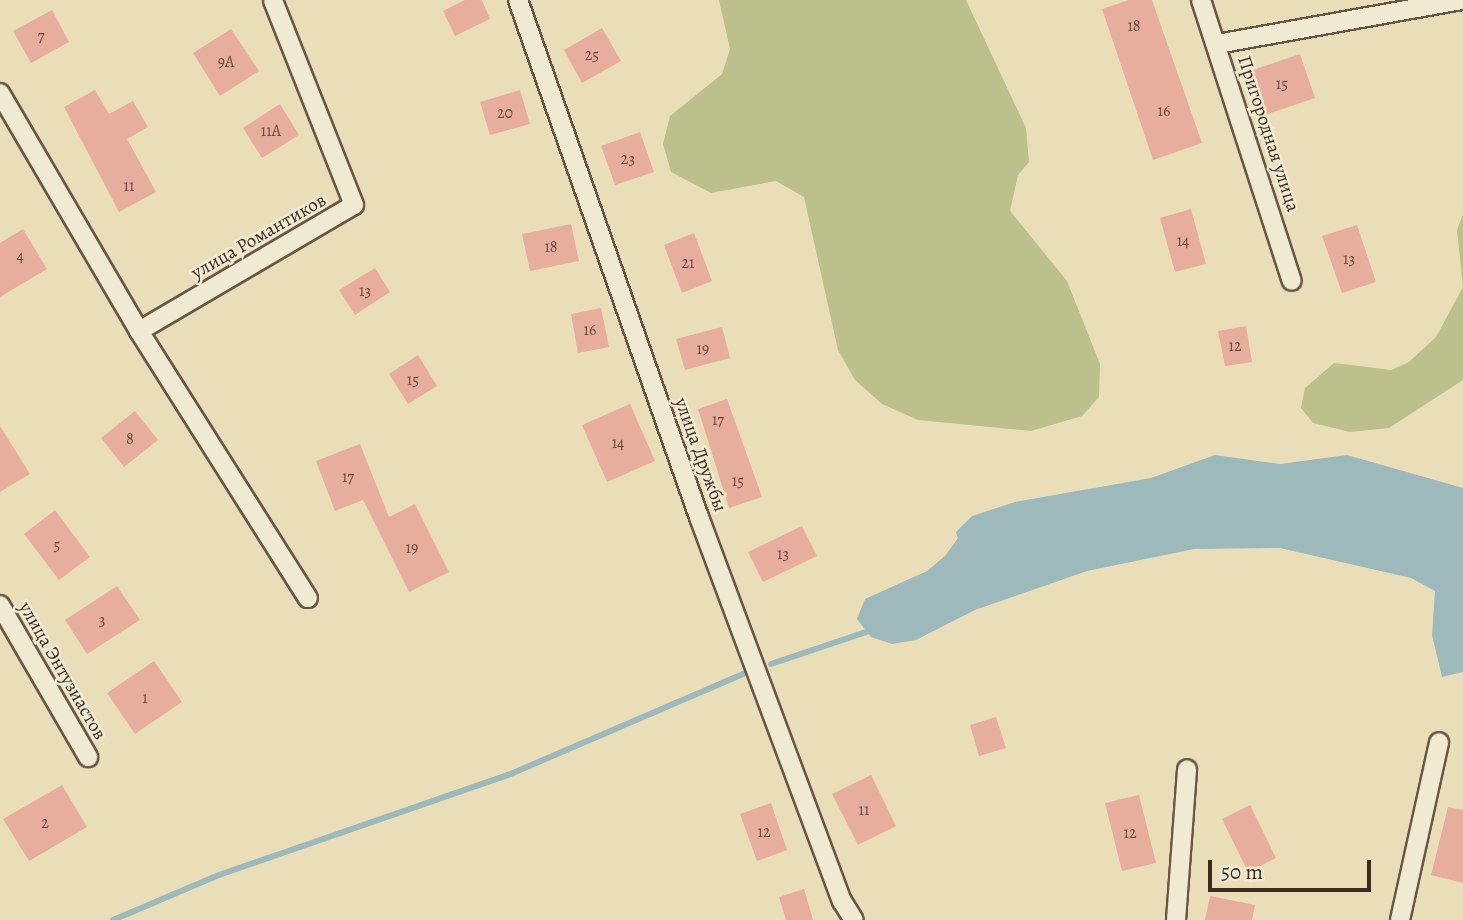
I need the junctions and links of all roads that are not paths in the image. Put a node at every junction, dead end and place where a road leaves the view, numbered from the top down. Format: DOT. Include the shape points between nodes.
graph roads {
  1 [pos="273,0"];
  2 [pos="518,0"];
  3 [pos="1201,0"];
  4 [pos="1462,0"];
  5 [pos="1217,44"];
  6 [pos="0,93"];
  7 [pos="1292,281"];
  8 [pos="139,331"];
  9 [pos="308,598"];
  10 [pos="0,605"];
  11 [pos="1438,742"];
  12 [pos="88,757"];
  13 [pos="1186,769"];
  14 [pos="854,920"];
  15 [pos="1176,920"];
  16 [pos="1400,920"];
  1 -- 8 [label="street, улица Романтиков" via="354,205"];
  2 -- 14 [label="street, улица Дружбы" via="699,517 842,901"];
  3 -- 5 [label="street, Пригородная улица"];
  4 -- 5 [label="street"];
  5 -- 7 [label="street, Пригородная улица"];
  6 -- 8 [label="street"];
  8 -- 9 [label="street"];
  10 -- 12 [label="street, улица Энтузиастов"];
  11 -- 16 [label="street"];
  13 -- 15 [label="street"];
}
